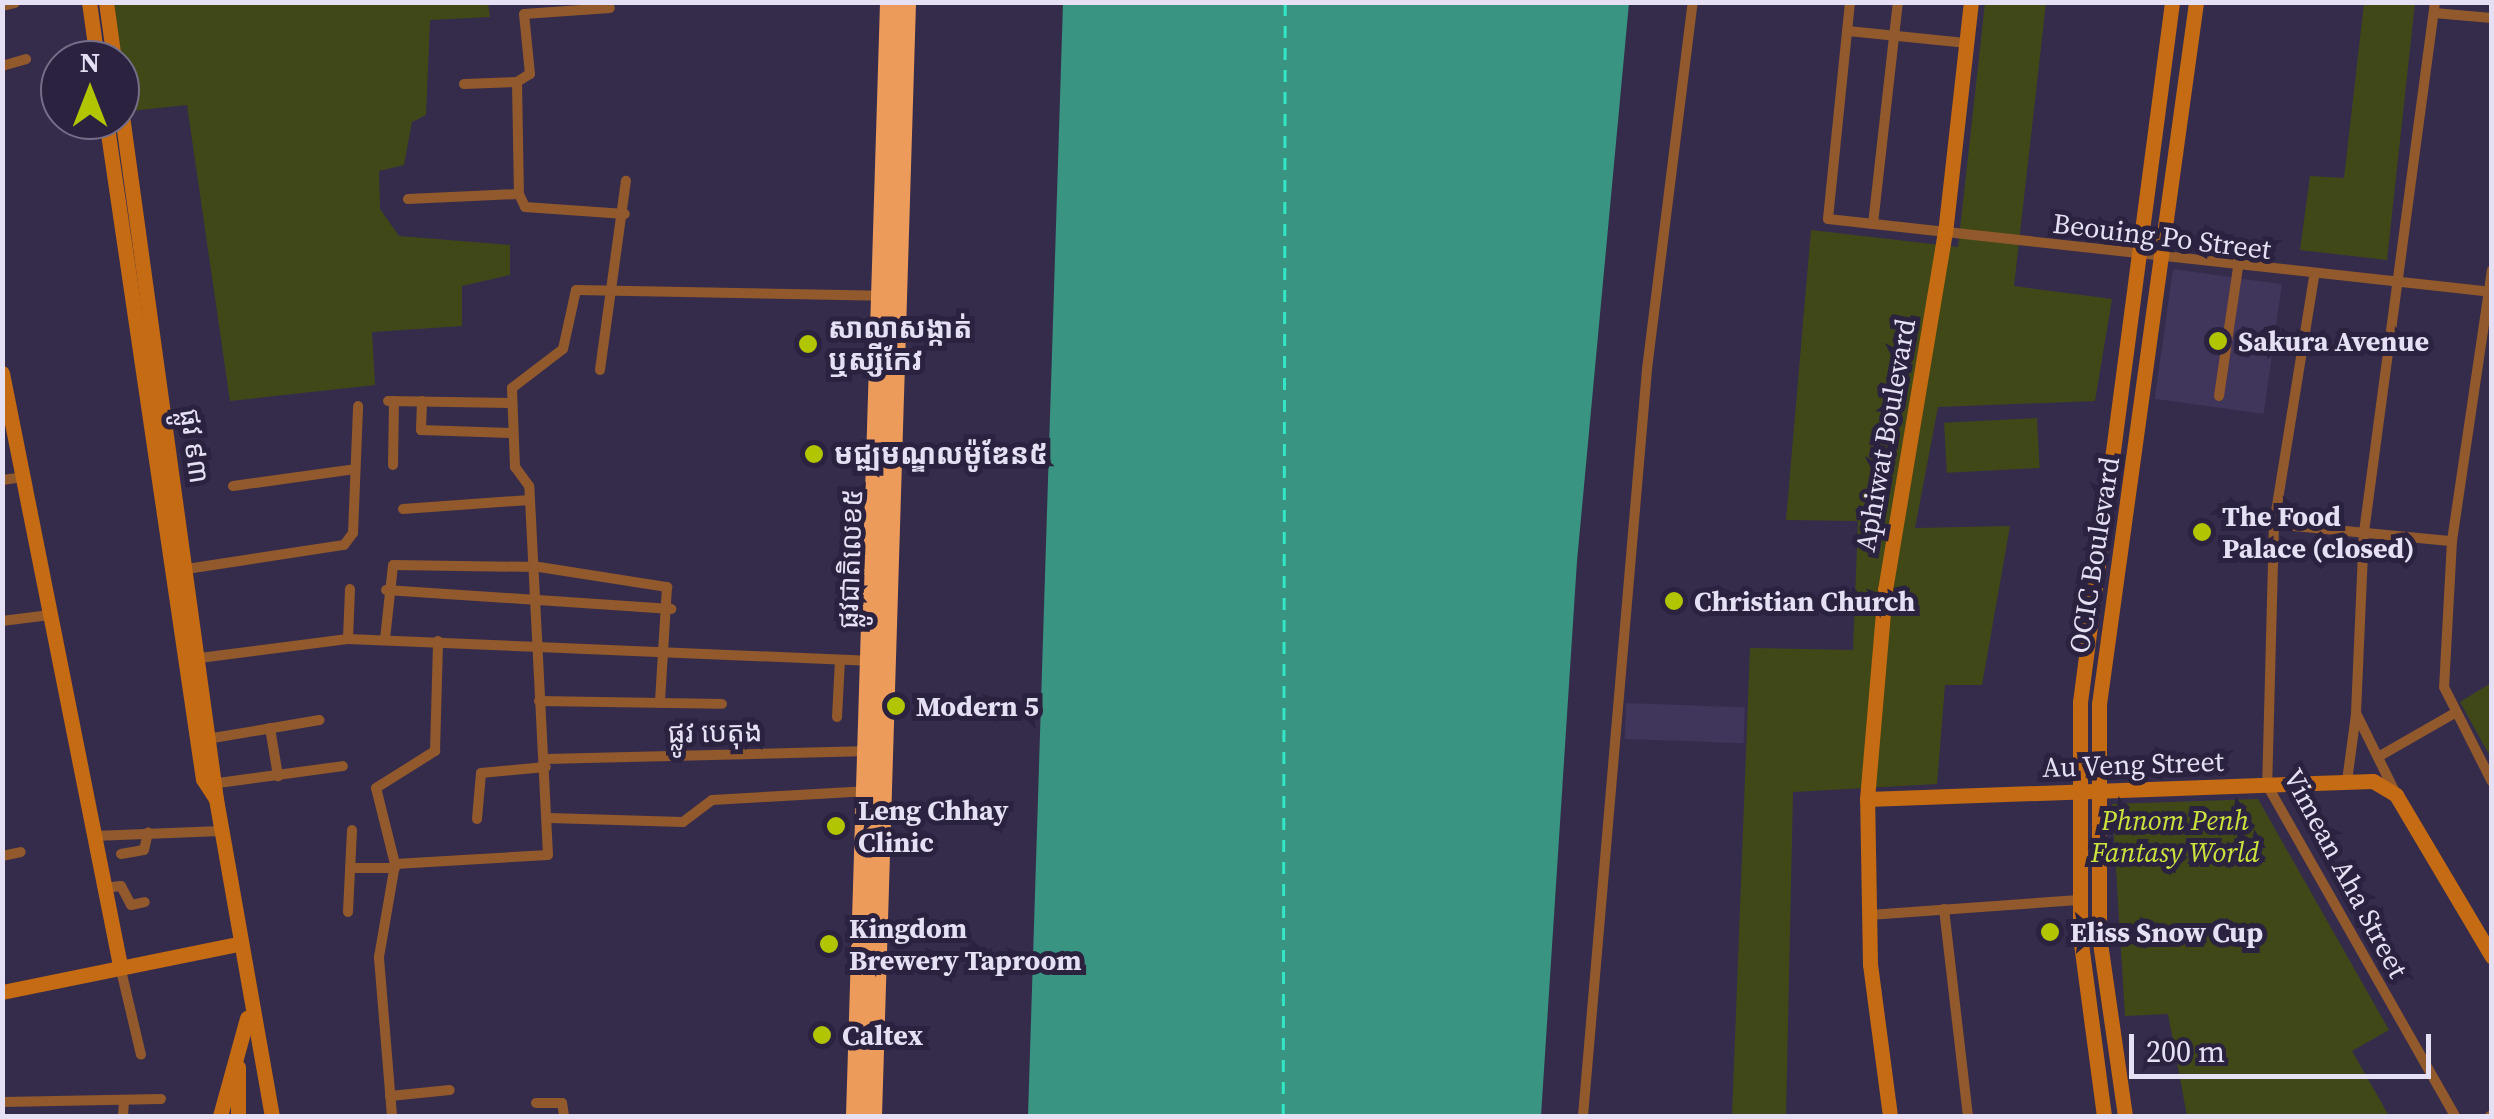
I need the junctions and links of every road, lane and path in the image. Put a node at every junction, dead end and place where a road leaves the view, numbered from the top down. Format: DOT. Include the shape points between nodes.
graph roads {
  1 [pos="89,2"];
  2 [pos="106,2"];
  3 [pos="890,2"];
  4 [pos="906,2"];
  5 [pos="1693,2"];
  6 [pos="1850,2"];
  7 [pos="1898,2"];
  8 [pos="1971,2"];
  9 [pos="2172,2"];
  10 [pos="2196,2"];
  11 [pos="14,3"];
  12 [pos="2,6"];
  13 [pos="523,8"];
  14 [pos="610,8"];
  15 [pos="2435,8"];
  16 [pos="2492,18"];
  17 [pos="1848,31"];
  18 [pos="1895,36"];
  19 [pos="94,40"];
  20 [pos="111,40"];
  21 [pos="1967,43"];
  22 [pos="26,59"];
  23 [pos="2,66"];
  24 [pos="517,82"];
  25 [pos="464,84"];
  26 [pos="109,140"];
  27 [pos="125,140"];
  28 [pos="626,180"];
  29 [pos="520,194"];
  30 [pos="408,199"];
  31 [pos="625,214"];
  32 [pos="1874,224"];
  33 [pos="1945,233"];
  34 [pos="2146,257"];
  35 [pos="2167,259"];
  36 [pos="2238,268"];
  37 [pos="2492,270"];
  38 [pos="2314,277"];
  39 [pos="2398,286"];
  40 [pos="616,290"];
  41 [pos="2490,292"];
  42 [pos="887,296"];
  43 [pos="600,370"];
  44 [pos="2,373"];
  45 [pos="2219,396"];
  46 [pos="5,399"];
  47 [pos="422,401"];
  48 [pos="512,403"];
  49 [pos="358,406"];
  50 [pos="513,432"];
  51 [pos="393,465"];
  52 [pos="355,469"];
  53 [pos="23,476"];
  54 [pos="2,480"];
  55 [pos="233,486"];
  56 [pos="530,500"];
  57 [pos="404,509"];
  58 [pos="2274,524"];
  59 [pos="2364,532"];
  60 [pos="2452,541"];
  61 [pos="532,566"];
  62 [pos="180,570"];
  63 [pos="350,589"];
  64 [pos="386,590"];
  65 [pos="534,595"];
  66 [pos="670,609"];
  67 [pos="50,615"];
  68 [pos="2,622"];
  69 [pos="348,639"];
  70 [pos="385,640"];
  71 [pos="438,641"];
  72 [pos="536,646"];
  73 [pos="668,654"];
  74 [pos="193,659"];
  75 [pos="840,660"];
  76 [pos="882,662"];
  77 [pos="539,701"];
  78 [pos="660,704"];
  79 [pos="722,704"];
  80 [pos="2356,713"];
  81 [pos="2454,714"];
  82 [pos="837,717"];
  83 [pos="319,720"];
  84 [pos="270,728"];
  85 [pos="213,738"];
  86 [pos="877,752"];
  87 [pos="2378,757"];
  88 [pos="546,763"];
  89 [pos="343,766"];
  90 [pos="278,776"];
  91 [pos="2348,781"];
  92 [pos="2492,782"];
  93 [pos="2267,785"];
  94 [pos="2075,790"];
  95 [pos="2094,790"];
  96 [pos="216,791"];
  97 [pos="876,792"];
  98 [pos="2396,795"];
  99 [pos="1867,798"];
  100 [pos="477,818"];
  101 [pos="549,818"];
  102 [pos="352,830"];
  103 [pos="148,832"];
  104 [pos="221,832"];
  105 [pos="94,836"];
  106 [pos="21,852"];
  107 [pos="121,854"];
  108 [pos="2,856"];
  109 [pos="395,866"];
  110 [pos="350,868"];
  111 [pos="104,888"];
  112 [pos="2078,900"];
  113 [pos="145,902"];
  114 [pos="1944,909"];
  115 [pos="348,912"];
  116 [pos="1869,915"];
  117 [pos="238,944"];
  118 [pos="2492,957"];
  119 [pos="120,965"];
  120 [pos="2,992"];
  121 [pos="248,1014"];
  122 [pos="141,1055"];
  123 [pos="238,1067"];
  124 [pos="264,1068"];
  125 [pos="450,1090"];
  126 [pos="390,1096"];
  127 [pos="161,1099"];
  128 [pos="124,1100"];
  129 [pos="2,1102"];
  130 [pos="536,1103"];
  131 [pos="123,1116"];
  132 [pos="220,1116"];
  133 [pos="238,1116"];
  134 [pos="272,1116"];
  135 [pos="392,1116"];
  136 [pos="564,1116"];
  137 [pos="856,1116"];
  138 [pos="872,1116"];
  139 [pos="1582,1116"];
  140 [pos="1890,1116"];
  141 [pos="1968,1116"];
  142 [pos="2104,1116"];
  143 [pos="2126,1116"];
  144 [pos="2454,1116"];
  1 -- 19 [label="street"];
  2 -- 20 [label="street"];
  3 -- 42 [label="highway, ផ្លូវជាតិលេខ៥"];
  4 -- 76 [label="highway, ផ្លូវជាតិលេខ៥"];
  5 -- 139 [label="street" via="1647,369"];
  6 -- 17 [label="street"];
  7 -- 18 [label="street"];
  8 -- 21 [label="street, Aphiwat Boulevard"];
  9 -- 34 [label="street, OCIC Boulevard"];
  10 -- 35 [label="street, OCIC Boulevard"];
  11 -- 12 [label="street"];
  13 -- 14 [label="street"];
  13 -- 24 [label="street" via="530,74"];
  15 -- 16 [label="street"];
  15 -- 39 [label="street"];
  17 -- 18 [label="street"];
  17 -- 32 [label="street, Beouing Po Street" via="1828,219"];
  18 -- 21 [label="street"];
  18 -- 32 [label="street"];
  21 -- 33 [label="street, Aphiwat Boulevard"];
  22 -- 23 [label="street"];
  24 -- 25 [label="street"];
  24 -- 29 [label="street"];
  26 -- 62 [label="street, ផ្លូវ ៩៣"];
  27 -- 62 [label="street, ផ្លូវ ៩៣"];
  28 -- 31 [label="street"];
  29 -- 30 [label="street"];
  29 -- 31 [label="street" via="525,207"];
  31 -- 40 [label="street"];
  32 -- 33 [label="street, Beouing Po Street"];
  33 -- 34 [label="street, Beouing Po Street"];
  33 -- 99 [label="street, Aphiwat Boulevard" via="1885,590"];
  34 -- 35 [label="street, Beouing Po Street"];
  34 -- 94 [label="street, OCIC Boulevard" via="2084,655"];
  35 -- 36 [label="street, Beouing Po Street"];
  35 -- 95 [label="street, OCIC Boulevard" via="2114,569"];
  36 -- 38 [label="street, Beouing Po Street"];
  36 -- 45 [label="street"];
  37 -- 41 [label="street"];
  38 -- 39 [label="street, Beouing Po Street"];
  38 -- 58 [label="street, Vimean Aha Street"];
  39 -- 41 [label="street, Beouing Po Street"];
  39 -- 59 [label="street"];
  40 -- 42 [label="street"];
  40 -- 43 [label="street"];
  40 -- 48 [label="street" via="578,287 563,349 512,386"];
  41 -- 60 [label="street"];
  42 -- 76 [label="highway, ផ្លូវជាតិលេខ៥"];
  44 -- 46 [label="street"];
  46 -- 53 [label="street"];
  47 -- 48 [label="street"];
  47 -- 50 [label="street" via="422,430"];
  47 -- 51 [label="street" via="391,401"];
  48 -- 50 [label="street"];
  49 -- 52 [label="street"];
  50 -- 56 [label="street"];
  52 -- 55 [label="street"];
  52 -- 62 [label="street" via="344,545"];
  53 -- 54 [label="street"];
  53 -- 67 [label="street"];
  56 -- 57 [label="street"];
  56 -- 61 [label="street"];
  58 -- 59 [label="street"];
  58 -- 93 [label="street, Vimean Aha Street"];
  59 -- 60 [label="street"];
  59 -- 80 [label="street"];
  60 -- 81 [label="street" via="2444,687"];
  61 -- 64 [label="street" via="393,565"];
  61 -- 65 [label="street"];
  61 -- 66 [label="street" via="667,587"];
  62 -- 74 [label="street, ផ្លូវ ៩៣"];
  63 -- 69 [label="street"];
  64 -- 65 [label="street"];
  64 -- 70 [label="street"];
  65 -- 66 [label="street"];
  65 -- 72 [label="street"];
  66 -- 73 [label="street"];
  67 -- 68 [label="street"];
  67 -- 105 [label="street"];
  69 -- 70 [label="street"];
  69 -- 74 [label="street"];
  70 -- 71 [label="street"];
  71 -- 72 [label="street"];
  71 -- 109 [label="street" via="435,751 376,788"];
  72 -- 73 [label="street"];
  72 -- 77 [label="street"];
  73 -- 75 [label="street"];
  73 -- 78 [label="street"];
  74 -- 85 [label="street, ផ្លូវ ៩៣"];
  74 -- 96 [label="street, ផ្លូវ ៩៣" via="202,779"];
  75 -- 76 [label="street"];
  75 -- 82 [label="street"];
  76 -- 86 [label="highway, ផ្លូវជាតិលេខ៥"];
  77 -- 78 [label="street"];
  77 -- 88 [label="street"];
  78 -- 79 [label="street"];
  80 -- 87 [label="street"];
  80 -- 91 [label="street"];
  81 -- 87 [label="street"];
  81 -- 92 [label="street"];
  83 -- 84 [label="street"];
  84 -- 85 [label="street"];
  84 -- 90 [label="street"];
  85 -- 96 [label="street, ផ្លូវ ៩៣"];
  86 -- 88 [label="street, ផ្លូវ បេតុង"];
  86 -- 97 [label="highway, ផ្លូវជាតិលេខ៥"];
  87 -- 98 [label="street"];
  88 -- 100 [label="street, ផ្លូវ បេតុង" via="480,773"];
  88 -- 101 [label="street"];
  89 -- 90 [label="street"];
  90 -- 96 [label="street"];
  91 -- 93 [label="street, Au Veng Street"];
  91 -- 98 [label="street, Au Veng Street"];
  93 -- 95 [label="street, Au Veng Street"];
  93 -- 144 [label="street, Vimean Aha Street"];
  94 -- 95 [label="street, Au Veng Street"];
  94 -- 99 [label="street, Au Veng Street"];
  94 -- 112 [label="street, OCIC Boulevard"];
  95 -- 143 [label="street, OCIC Boulevard" via="2103,984"];
  96 -- 104 [label="street, ផ្លូវ ៩៣"];
  97 -- 101 [label="street" via="712,800 683,822"];
  97 -- 137 [label="highway, ផ្លូវជាតិលេខ៥"];
  97 -- 138 [label="highway, ផ្លូវជាតិលេខ៥"];
  98 -- 118 [label="street"];
  99 -- 116 [label="street, Aphiwat Boulevard"];
  101 -- 109 [label="street" via="548,854"];
  102 -- 110 [label="street"];
  103 -- 104 [label="street"];
  103 -- 105 [label="street"];
  103 -- 107 [label="street" via="148,847"];
  104 -- 117 [label="street, ផ្លូវ ៩៣"];
  105 -- 111 [label="street"];
  106 -- 108 [label="street"];
  109 -- 110 [label="street"];
  109 -- 126 [label="street" via="379,957"];
  110 -- 115 [label="street"];
  111 -- 113 [label="street" via="121,886 128,903"];
  111 -- 119 [label="street"];
  112 -- 114 [label="street"];
  112 -- 142 [label="street, OCIC Boulevard"];
  114 -- 116 [label="street"];
  114 -- 141 [label="street"];
  116 -- 140 [label="street, Aphiwat Boulevard"];
  117 -- 119 [label="street"];
  117 -- 121 [label="street, ផ្លូវ ៩៣"];
  119 -- 120 [label="street"];
  119 -- 122 [label="street"];
  121 -- 123 [label="street"];
  121 -- 124 [label="street, ផ្លូវ ៩៣"];
  123 -- 124 [label="street"];
  123 -- 132 [label="street"];
  123 -- 133 [label="street"];
  124 -- 134 [label="street, ផ្លូវ ៩៣"];
  125 -- 126 [label="street"];
  126 -- 135 [label="street"];
  127 -- 128 [label="street"];
  128 -- 129 [label="street"];
  128 -- 131 [label="street"];
  130 -- 136 [label="street" via="562,1104"];
}
